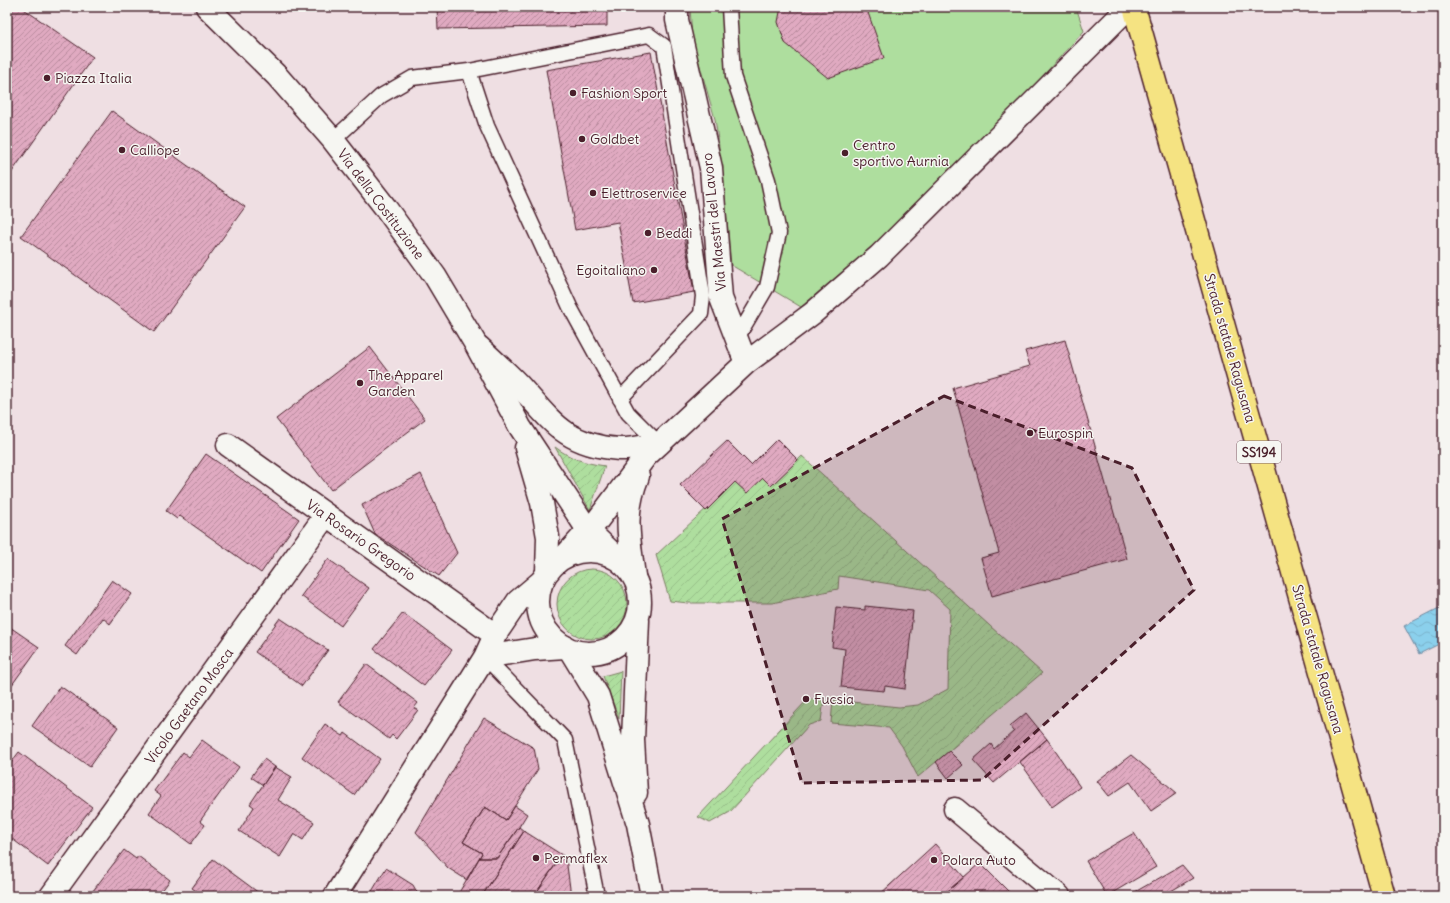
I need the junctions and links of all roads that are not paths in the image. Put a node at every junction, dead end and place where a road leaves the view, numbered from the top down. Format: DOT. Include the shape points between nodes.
graph roads {
  1 [pos="207,7"];
  2 [pos="677,7"];
  3 [pos="729,7"];
  4 [pos="1129,7"];
  5 [pos="1134,7"];
  6 [pos="469,71"];
  7 [pos="333,140"];
  8 [pos="737,338"];
  9 [pos="475,343"];
  10 [pos="746,363"];
  11 [pos="620,399"];
  12 [pos="520,427"];
  13 [pos="228,445"];
  14 [pos="652,450"];
  15 [pos="326,515"];
  16 [pos="588,530"];
  17 [pos="565,556"];
  18 [pos="618,559"];
  19 [pos="545,576"];
  20 [pos="634,576"];
  21 [pos="638,619"];
  22 [pos="495,635"];
  23 [pos="567,649"];
  24 [pos="485,657"];
  25 [pos="955,809"];
  26 [pos="638,824"];
  27 [pos="51,896"];
  28 [pos="335,896"];
  29 [pos="597,896"];
  30 [pos="652,896"];
  31 [pos="1059,896"];
  32 [pos="1384,896"];
  1 -- 7 [label="street, Via della Costituzione" via="277,76"];
  2 -- 8 [label="street, Via Maestri del Lavoro" via="677,20 711,168 721,298"];
  3 -- 8 [label="lane" via="733,76 768,180 779,233 767,287"];
  4 -- 10 [label="street" via="879,256 813,313"];
  5 -- 32 [label="main road, Strada statale Ragusana / SS194"];
  6 -- 7 [label="lane" via="412,78 381,96"];
  6 -- 11 [label="lane" via="487,126 570,307"];
  6 -- 11 [label="lane" via="649,35 664,46 703,296 701,314"];
  7 -- 9 [label="street, Via della Costituzione" via="435,276"];
  8 -- 10 [label="street, Via Maestri del Lavoro"];
  9 -- 12 [label="street, Via della Costituzione"];
  9 -- 14 [label="street" via="517,383 545,416 575,439 595,446"];
  10 -- 14 [label="street"];
  11 -- 14 [label="lane"];
  12 -- 16 [label="street"];
  12 -- 19 [label="street" via="542,503 548,538"];
  13 -- 15 [label="street, Via Rosario Gregorio"];
  14 -- 16 [label="street"];
  14 -- 20 [label="street" via="631,493 627,519"];
  15 -- 22 [label="street, Via Rosario Gregorio"];
  15 -- 27 [label="street, Vicolo Gaetano Mosca"];
  16 -- 17 [label="street"];
  16 -- 18 [label="street"];
  17 -- 18 [label="street" via="578,551 592,550"];
  17 -- 19 [label="street"];
  18 -- 20 [label="street"];
  19 -- 22 [label="street" via="518,602"];
  19 -- 23 [label="street" via="538,595 538,610 543,625 552,638"];
  20 -- 21 [label="street" via="641,605"];
  21 -- 23 [label="street" via="627,637 611,649 598,653 584,653"];
  21 -- 26 [label="street" via="633,740"];
  22 -- 24 [label="street"];
  23 -- 24 [label="street" via="535,649"];
  23 -- 26 [label="street" via="598,696"];
  24 -- 28 [label="street"];
  24 -- 29 [label="lane" via="565,740"];
  25 -- 31 [label="street"];
  26 -- 30 [label="street"];
}
